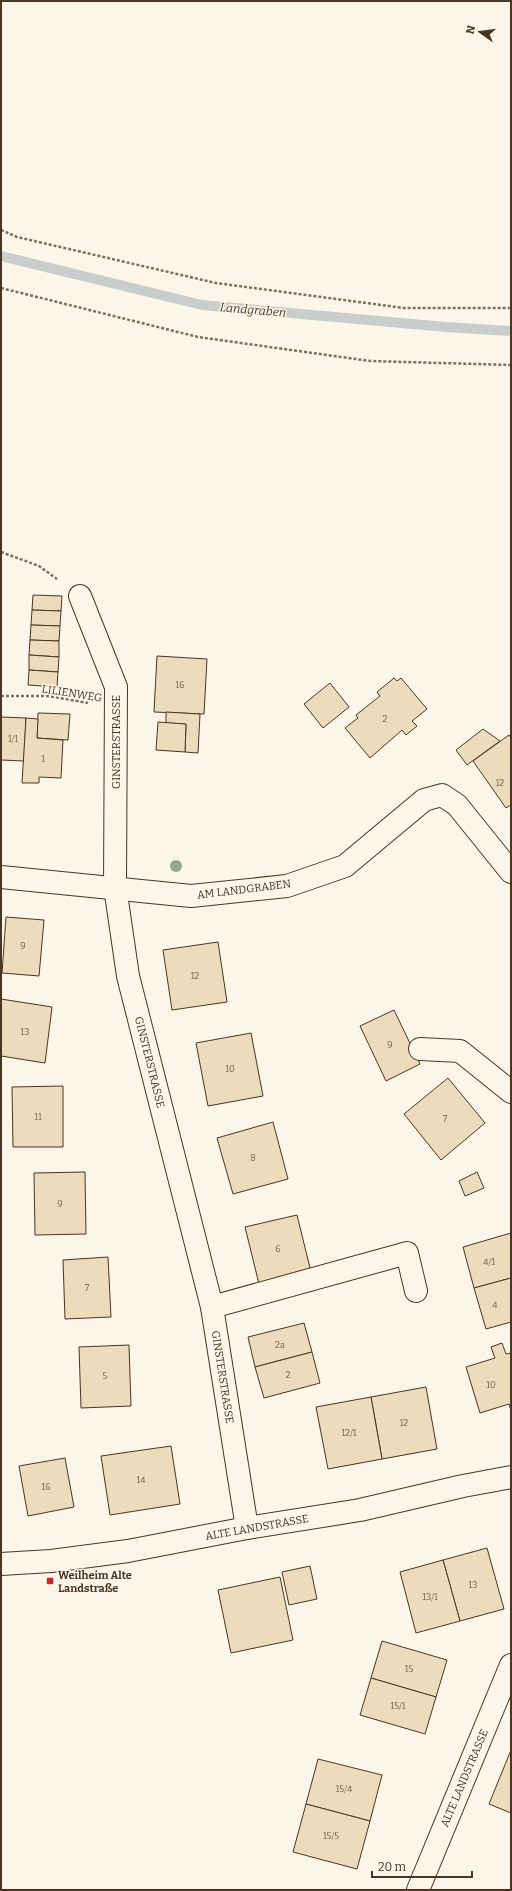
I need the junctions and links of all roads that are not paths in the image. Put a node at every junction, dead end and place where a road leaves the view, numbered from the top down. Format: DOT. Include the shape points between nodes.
graph roads {
  1 [pos="80,596"];
  2 [pos="511,872"];
  3 [pos="1,878"];
  4 [pos="115,887"];
  5 [pos="420,1049"];
  6 [pos="511,1092"];
  7 [pos="416,1291"];
  8 [pos="212,1307"];
  9 [pos="511,1477"];
  10 [pos="247,1528"];
  11 [pos="1,1564"];
  12 [pos="511,1665"];
  13 [pos="418,1890"];
  1 -- 4 [label="street, GINSTERSTRASSE" via="116,687"];
  2 -- 4 [label="street, AM LANDGRABEN" via="457,805 442,795 424,800 345,866 287,886 191,896"];
  3 -- 4 [label="street, AM LANDGRABEN"];
  4 -- 8 [label="street, GINSTERSTRASSE" via="128,976"];
  5 -- 6 [label="street" via="460,1051"];
  7 -- 8 [label="street" via="407,1254"];
  8 -- 10 [label="street, GINSTERSTRASSE"];
  9 -- 10 [label="street, ALTE LANDSTRASSE" via="360,1510"];
  10 -- 11 [label="street, ALTE LANDSTRASSE" via="128,1551 51,1561"];
  12 -- 13 [label="street, ALTE LANDSTRASSE"];
}
